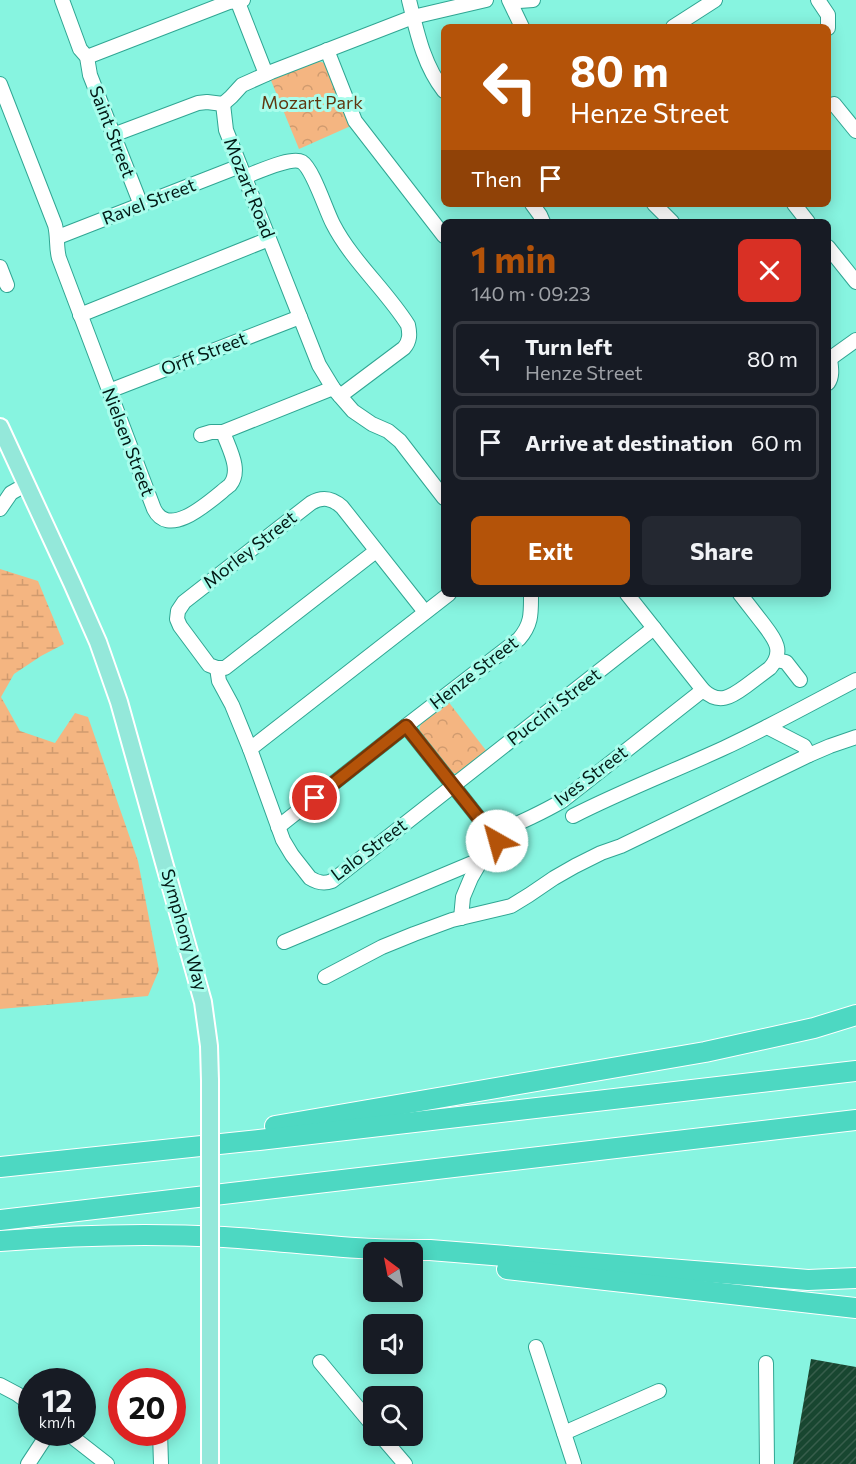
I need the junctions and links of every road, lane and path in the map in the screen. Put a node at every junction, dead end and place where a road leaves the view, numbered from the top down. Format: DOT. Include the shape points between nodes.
graph roads {
  1 [pos="62,0"];
  2 [pos="237,0"];
  3 [pos="243,0"];
  4 [pos="409,0"];
  5 [pos="486,0"];
  6 [pos="509,0"];
  7 [pos="514,0"];
  8 [pos="533,0"];
  9 [pos="715,0"];
  10 [pos="820,3"];
  11 [pos="413,17"];
  12 [pos="521,24"];
  13 [pos="678,24"];
  14 [pos="828,24"];
  15 [pos="327,50"];
  16 [pos="87,57"];
  17 [pos="266,74"];
  18 [pos="0,84"];
  19 [pos="441,87"];
  20 [pos="223,104"];
  21 [pos="834,104"];
  22 [pos="856,131"];
  23 [pos="113,135"];
  24 [pos="242,172"];
  25 [pos="141,205"];
  26 [pos="657,207"];
  27 [pos="796,207"];
  28 [pos="668,219"];
  29 [pos="806,219"];
  30 [pos="441,232"];
  31 [pos="58,237"];
  32 [pos="269,239"];
  33 [pos="831,250"];
  34 [pos="0,267"];
  35 [pos="856,282"];
  36 [pos="7,285"];
  37 [pos="80,315"];
  38 [pos="300,317"];
  39 [pos="856,340"];
  40 [pos="831,359"];
  41 [pos="109,391"];
  42 [pos="336,392"];
  43 [pos="0,427"];
  44 [pos="223,432"];
  45 [pos="201,435"];
  46 [pos="27,484"];
  47 [pos="441,494"];
  48 [pos="0,509"];
  49 [pos="376,551"];
  50 [pos="445,597"];
  51 [pos="531,597"];
  52 [pos="629,597"];
  53 [pos="742,597"];
  54 [pos="425,612"];
  55 [pos="654,628"];
  56 [pos="776,660"];
  57 [pos="217,668"];
  58 [pos="800,680"];
  59 [pos="856,680"];
  60 [pos="703,690"];
  61 [pos="232,705"];
  62 [pos="406,726"];
  63 [pos="767,727"];
  64 [pos="856,737"];
  65 [pos="250,749"];
  66 [pos="809,755"];
  67 [pos="592,777"];
  68 [pos="453,786"];
  69 [pos="609,798"];
  70 [pos="573,816"];
  71 [pos="278,827"];
  72 [pos="495,829"];
  73 [pos="482,859"];
  74 [pos="461,918"];
  75 [pos="284,942"];
  76 [pos="325,977"];
  77 [pos="856,1015"];
  78 [pos="856,1071"];
  79 [pos="856,1120"];
  80 [pos="29,1164"];
  81 [pos="0,1167"];
  82 [pos="0,1220"];
  83 [pos="0,1241"];
  84 [pos="363,1249"];
  85 [pos="423,1250"];
  86 [pos="423,1260"];
  87 [pos="856,1278"];
  88 [pos="856,1308"];
  89 [pos="536,1347"];
  90 [pos="320,1362"];
  91 [pos="766,1363"];
  92 [pos="0,1385"];
  93 [pos="659,1391"];
  94 [pos="18,1395"];
  95 [pos="363,1414"];
  96 [pos="564,1433"];
  97 [pos="40,1446"];
  98 [pos="84,1446"];
  99 [pos="160,1446"];
  100 [pos="388,1446"];
  101 [pos="399,1462"];
  102 [pos="28,1464"];
  103 [pos="107,1464"];
  104 [pos="161,1464"];
  105 [pos="210,1464"];
  106 [pos="574,1464"];
  107 [pos="766,1464"];
  1 -- 16 [label="street, Saint Street" via="80,49"];
  2 -- 3 [label="street"];
  2 -- 16 [label="street"];
  2 -- 17 [label="street"];
  4 -- 11 [label="street"];
  5 -- 11 [label="street"];
  6 -- 12 [label="street"];
  7 -- 8 [label="street"];
  9 -- 13 [label="street"];
  10 -- 14 [label="street" via="828,15"];
  11 -- 15 [label="street"];
  11 -- 19 [label="street" via="427,62"];
  15 -- 17 [label="street"];
  15 -- 30 [label="street" via="356,121"];
  16 -- 23 [label="street, Saint Street"];
  17 -- 20 [label="street" via="242,85"];
  18 -- 31 [label="street"];
  20 -- 23 [label="street" via="198,103"];
  20 -- 24 [label="street, Mozart Road" via="226,130"];
  21 -- 22 [label="street"];
  23 -- 25 [label="street, Saint Street"];
  24 -- 25 [label="street, Ravel Street"];
  24 -- 32 [label="street, Mozart Road"];
  24 -- 42 [label="street, Ravel Street" via="285,162 303,163 340,237 408,325 410,335 404,348"];
  25 -- 31 [label="street, Ravel Street"];
  26 -- 28 [label="street"];
  27 -- 29 [label="street"];
  31 -- 37 [label="street" via="59,258"];
  32 -- 37 [label="street"];
  32 -- 38 [label="street, Mozart Road"];
  33 -- 35 [label="street"];
  34 -- 36 [label="street"];
  37 -- 41 [label="street, Nielsen Street"];
  38 -- 41 [label="street, Orff Street"];
  38 -- 42 [label="street, Mozart Road" via="319,365"];
  39 -- 40 [label="street"];
  41 -- 44 [label="street, Nielsen Street" via="155,512 162,519 173,521 193,513 234,481 235,466"];
  42 -- 44 [label="street"];
  42 -- 47 [label="street, Mozart Road" via="358,415 400,441"];
  43 -- 46 [label="main road, Symphony Way"];
  44 -- 45 [label="street"];
  46 -- 48 [label="street" via="11,493"];
  46 -- 105 [label="main road, Symphony Way, bridge" via="98,642 119,702 203,1002 210,1081"];
  49 -- 54 [label="street, Morley Street"];
  49 -- 57 [label="street" via="229,665"];
  49 -- 57 [label="street, Morley Street" via="339,504 325,498 311,503 179,608 180,626 209,665"];
  50 -- 54 [label="street"];
  51 -- 62 [label="street, Henze Street" via="530,621 519,639"];
  52 -- 55 [label="street"];
  53 -- 56 [label="street" via="775,638"];
  54 -- 65 [label="street"];
  55 -- 60 [label="street"];
  55 -- 68 [label="street, Puccini Street"];
  56 -- 58 [label="street" via="786,662"];
  56 -- 60 [label="street" via="733,696 717,698"];
  57 -- 61 [label="street, Morley Street" via="219,681"];
  59 -- 63 [label="street"];
  60 -- 67 [label="street, Ives Street"];
  61 -- 65 [label="street, Lalo Street"];
  62 -- 68 [label="street"];
  62 -- 71 [label="street, Henze Street"];
  63 -- 66 [label="street" via="804,746"];
  63 -- 69 [label="street"];
  64 -- 66 [label="street"];
  65 -- 71 [label="street, Lalo Street"];
  66 -- 74 [label="street" via="575,866 511,906"];
  67 -- 69 [label="street"];
  67 -- 72 [label="street, Ives Street" via="562,801"];
  68 -- 71 [label="street, Lalo Street" via="328,882 310,878 282,840"];
  68 -- 72 [label="street" via="482,822"];
  69 -- 70 [label="street"];
  72 -- 73 [label="street" via="494,850"];
  73 -- 74 [label="street" via="463,897"];
  73 -- 75 [label="street"];
  74 -- 76 [label="street" via="382,947"];
  77 -- 80 [label="highway" via="705,1052 266,1128"];
  78 -- 80 [label="highway"];
  79 -- 82 [label="highway"];
  80 -- 81 [label="highway"];
  83 -- 84 [label="highway" via="174,1235"];
  85 -- 87 [label="highway" via="808,1280"];
  86 -- 88 [label="highway"];
  89 -- 96 [label="street"];
  90 -- 95 [label="street"];
  91 -- 107 [label="street"];
  92 -- 94 [label="street"];
  93 -- 96 [label="street"];
  96 -- 106 [label="street"];
  97 -- 102 [label="street"];
  98 -- 103 [label="street"];
  99 -- 104 [label="street"];
  100 -- 101 [label="street"];
}
